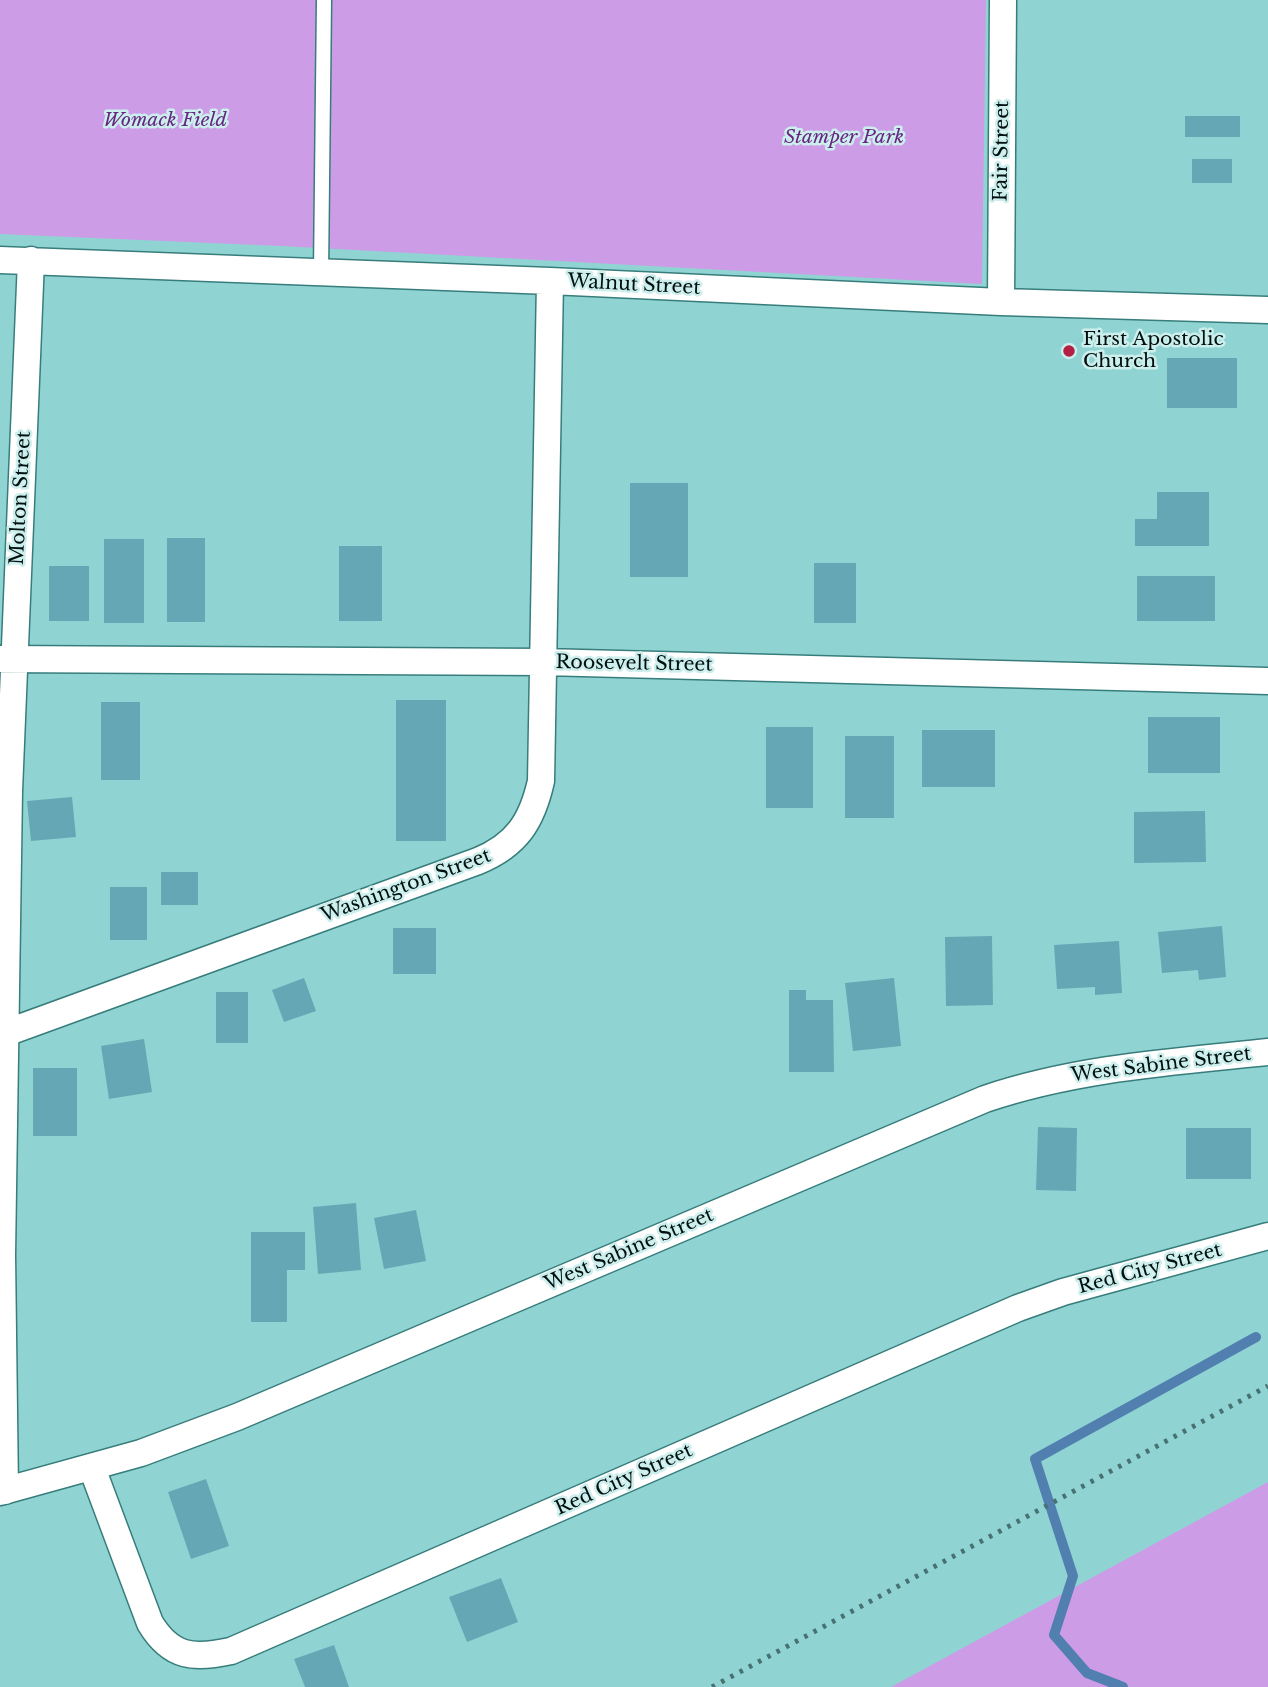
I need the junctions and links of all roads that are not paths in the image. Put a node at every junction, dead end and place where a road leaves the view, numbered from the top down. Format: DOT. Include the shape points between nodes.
graph roads {
  1 [pos="324,0"];
  2 [pos="1003,0"];
  3 [pos="0,260"];
  4 [pos="32,260"];
  5 [pos="321,273"];
  6 [pos="550,281"];
  7 [pos="1001,302"];
  8 [pos="1268,310"];
  9 [pos="7,659"];
  10 [pos="544,662"];
  11 [pos="1268,681"];
  12 [pos="3,1034"];
  13 [pos="1268,1052"];
  14 [pos="1268,1236"];
  15 [pos="92,1468"];
  16 [pos="3,1491"];
  1 -- 5 [label="lane"];
  2 -- 7 [label="street, Fair Street"];
  3 -- 4 [label="street, Walnut Street"];
  4 -- 5 [label="street, Walnut Street"];
  4 -- 9 [label="street, Molton Street"];
  5 -- 6 [label="street, Walnut Street"];
  6 -- 7 [label="street, Walnut Street"];
  6 -- 10 [label="street, Washington Street"];
  7 -- 8 [label="street, Walnut Street"];
  9 -- 10 [label="street, Roosevelt Street"];
  9 -- 12 [label="street, Molton Street"];
  10 -- 11 [label="street, Roosevelt Street"];
  10 -- 12 [label="street, Washington Street" via="537,799 519,834 500,851"];
  12 -- 16 [label="street, Molton Street"];
  13 -- 15 [label="street, West Sabine Street" via="1089,1072 985,1099 237,1417"];
  14 -- 15 [label="street, Red City Street" via="1018,1307 213,1655 185,1654 156,1633"];
  15 -- 16 [label="street, West Sabine Street"];
}
